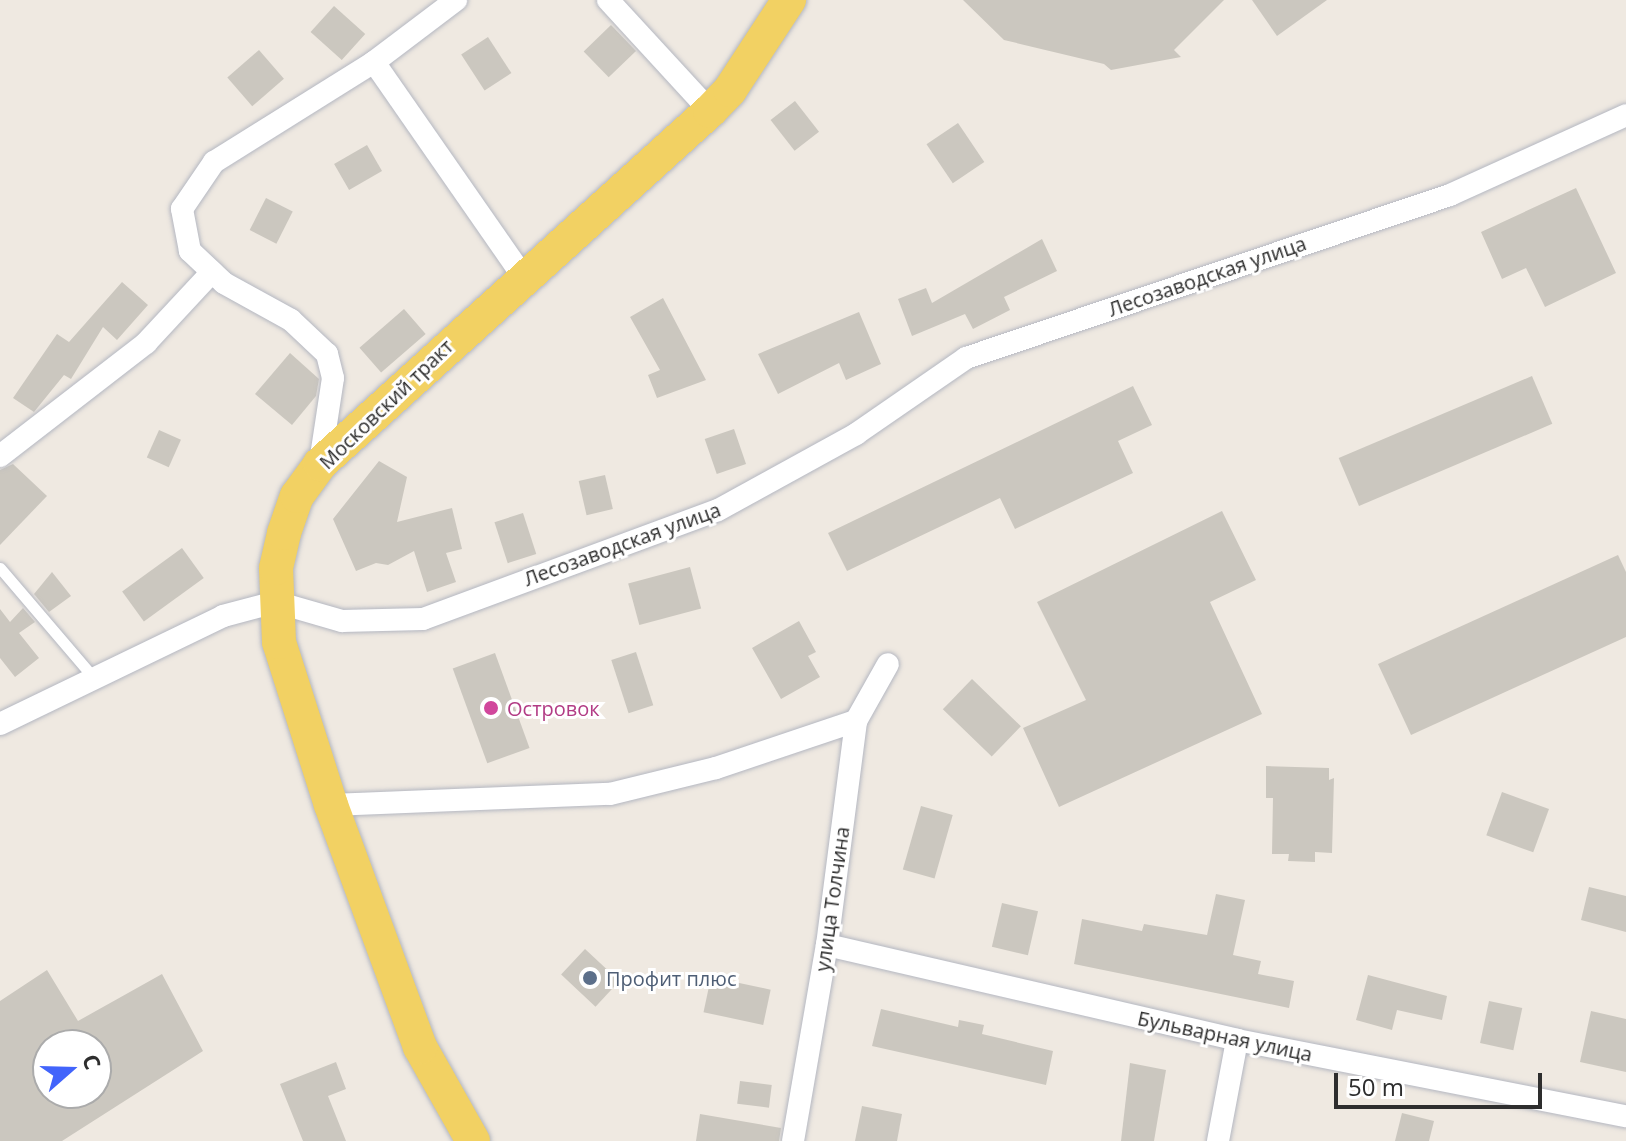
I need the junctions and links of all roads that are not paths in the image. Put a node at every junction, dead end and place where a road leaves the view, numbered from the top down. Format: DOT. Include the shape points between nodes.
graph roads {
  1 [pos="456,0"];
  2 [pos="608,0"];
  3 [pos="789,0"];
  4 [pos="374,62"];
  5 [pos="710,111"];
  6 [pos="1626,115"];
  7 [pos="212,272"];
  8 [pos="523,276"];
  9 [pos="0,456"];
  10 [pos="320,464"];
  11 [pos="0,568"];
  12 [pos="276,602"];
  13 [pos="888,664"];
  14 [pos="93,677"];
  15 [pos="856,721"];
  16 [pos="0,724"];
  17 [pos="331,805"];
  18 [pos="827,945"];
  19 [pos="1237,1040"];
  20 [pos="1626,1116"];
  21 [pos="473,1141"];
  22 [pos="793,1141"];
  23 [pos="1218,1141"];
  1 -- 4 [label="street"];
  2 -- 5 [label="street"];
  3 -- 5 [label="main road, Московский тракт" via="730,90"];
  4 -- 7 [label="street" via="214,162 182,209 190,251"];
  4 -- 8 [label="street"];
  5 -- 8 [label="main road, Московский тракт"];
  6 -- 12 [label="street, Лесозаводская улица" via="1450,195 966,358 856,434 718,510 423,619 342,621"];
  7 -- 9 [label="street" via="146,343"];
  7 -- 10 [label="street" via="291,320 327,354 333,378"];
  8 -- 10 [label="main road, Московский тракт"];
  10 -- 12 [label="main road, Московский тракт" via="297,496 284,533"];
  11 -- 14 [label="lane"];
  12 -- 14 [label="street" via="223,616"];
  12 -- 17 [label="main road, Московский тракт" via="279,642"];
  13 -- 15 [label="street, улица Толчина"];
  14 -- 16 [label="street"];
  15 -- 17 [label="street" via="716,768 610,794"];
  15 -- 18 [label="street, улица Толчина"];
  17 -- 21 [label="main road, Московский тракт" via="420,1047"];
  18 -- 19 [label="street, Бульварная улица"];
  18 -- 22 [label="street, улица Толчина"];
  19 -- 20 [label="street, Бульварная улица"];
  19 -- 23 [label="street"];
}
